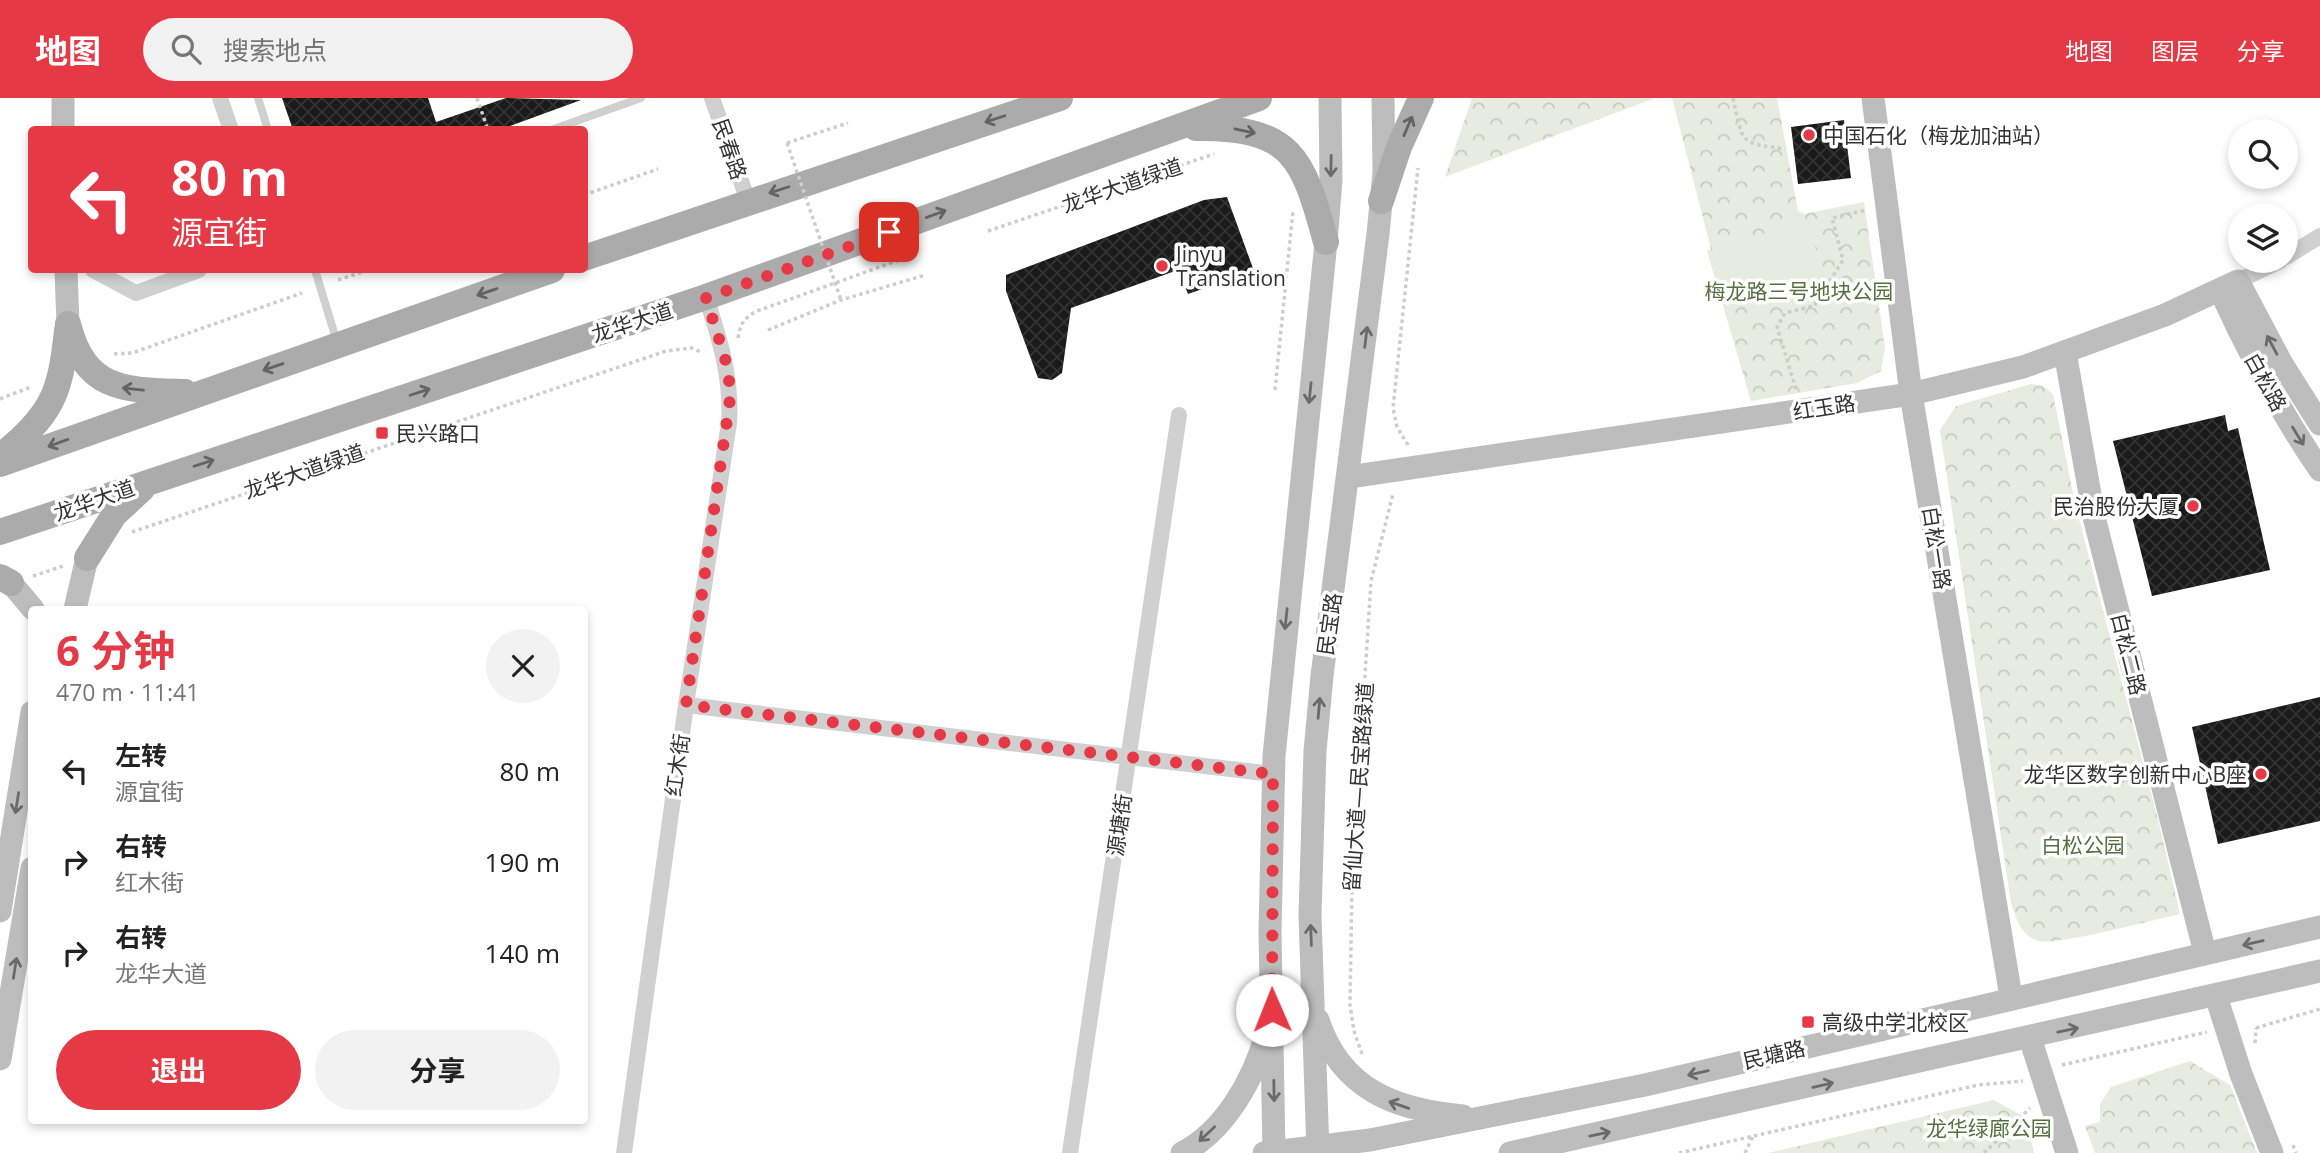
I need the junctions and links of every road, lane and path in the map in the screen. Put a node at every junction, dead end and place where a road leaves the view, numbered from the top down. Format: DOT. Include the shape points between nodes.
graph roads {
  1 [pos="63,98"];
  2 [pos="220,98"];
  3 [pos="258,98"];
  4 [pos="477,98"];
  5 [pos="641,98"];
  6 [pos="712,98"];
  7 [pos="1060,98"];
  8 [pos="1259,98"];
  9 [pos="1329,98"];
  10 [pos="1383,98"];
  11 [pos="1421,98"];
  12 [pos="1734,98"];
  13 [pos="1873,98"];
  14 [pos="848,123"];
  15 [pos="63,126"];
  16 [pos="230,126"];
  17 [pos="267,126"];
  18 [pos="487,126"];
  19 [pos="562,126"];
  20 [pos="1177,128"];
  21 [pos="1785,149"];
  22 [pos="1220,153"];
  23 [pos="1419,159"];
  24 [pos="658,169"];
  25 [pos="588,194"];
  26 [pos="1293,200"];
  27 [pos="748,201"];
  28 [pos="1381,201"];
  29 [pos="1872,209"];
  30 [pos="988,231"];
  31 [pos="2320,236"];
  32 [pos="1326,242"];
  33 [pos="2298,250"];
  34 [pos="916,254"];
  35 [pos="588,257"];
  36 [pos="66,273"];
  37 [pos="99,273"];
  38 [pos="191,273"];
  39 [pos="316,273"];
  40 [pos="359,273"];
  41 [pos="543,273"];
  42 [pos="2254,273"];
  43 [pos="925,275"];
  44 [pos="338,280"];
  45 [pos="2229,285"];
  46 [pos="302,293"];
  47 [pos="706,298"];
  48 [pos="841,300"];
  49 [pos="68,324"];
  50 [pos="768,330"];
  51 [pos="737,342"];
  52 [pos="337,345"];
  53 [pos="2065,352"];
  54 [pos="703,353"];
  55 [pos="114,354"];
  56 [pos="34,386"];
  57 [pos="1275,390"];
  58 [pos="201,392"];
  59 [pos="1911,394"];
  60 [pos="1798,397"];
  61 [pos="0,399"];
  62 [pos="1179,415"];
  63 [pos="2320,424"];
  64 [pos="1408,444"];
  65 [pos="0,457"];
  66 [pos="0,464"];
  67 [pos="2320,470"];
  68 [pos="162,477"];
  69 [pos="1349,477"];
  70 [pos="1393,495"];
  71 [pos="0,532"];
  72 [pos="127,535"];
  73 [pos="79,560"];
  74 [pos="12,580"];
  75 [pos="31,606"];
  76 [pos="75,606"];
  77 [pos="686,705"];
  78 [pos="28,737"];
  79 [pos="1129,757"];
  80 [pos="1273,774"];
  81 [pos="28,893"];
  82 [pos="0,911"];
  83 [pos="2320,928"];
  84 [pos="2205,953"];
  85 [pos="2320,971"];
  86 [pos="2216,996"];
  87 [pos="2011,998"];
  88 [pos="1313,1004"];
  89 [pos="2320,1009"];
  90 [pos="1272,1010"];
  91 [pos="2254,1029"];
  92 [pos="2207,1032"];
  93 [pos="2030,1038"];
  94 [pos="0,1059"];
  95 [pos="1367,1063"];
  96 [pos="2060,1066"];
  97 [pos="2024,1081"];
  98 [pos="2030,1107"];
  99 [pos="1490,1118"];
  100 [pos="1753,1136"];
  101 [pos="1318,1150"];
  102 [pos="1688,1152"];
  103 [pos="624,1153"];
  104 [pos="1070,1153"];
  105 [pos="1182,1153"];
  106 [pos="1271,1153"];
  107 [pos="1510,1153"];
  108 [pos="1679,1153"];
  109 [pos="1745,1153"];
  110 [pos="1984,1153"];
  111 [pos="2067,1153"];
  112 [pos="2272,1153"];
  1 -- 15 [label="main road"];
  2 -- 16 [label="street"];
  3 -- 17 [label="lane"];
  4 -- 18 [label="path"];
  5 -- 19 [label="lane"];
  6 -- 27 [label="street, 民春路"];
  7 -- 27 [label="main road, one-way"];
  8 -- 20 [label="main road, 龙华大道"];
  9 -- 32 [label="main road, 民宝路, one-way" via="1331,180"];
  10 -- 28 [label="main road, 民宝路"];
  28 -- 11 [label="main road, one-way"];
  12 -- 21 [label="path" via="1744,140 1750,145"];
  13 -- 59 [label="main road, 白松一路"];
  14 -- 48 [label="path, bridge" via="787,144"];
  20 -- 32 [label="main road, one-way" via="1252,131 1275,143 1301,166 1311,185"];
  47 -- 20 [label="main road, 龙华大道, one-way"];
  22 -- 30 [label="path, 龙华大道绿道"];
  23 -- 64 [label="path" via="1392,408 1396,427"];
  24 -- 25 [label="path"];
  26 -- 57 [label="path"];
  27 -- 35 [label="main road"];
  69 -- 28 [label="main road, 民宝路, one-way"];
  29 -- 60 [label="path" via="1832,218 1843,260 1814,306 1785,313 1777,327"];
  31 -- 33 [label="street"];
  32 -- 80 [label="main road, 民宝路, one-way" via="1279,677"];
  34 -- 51 [label="path" via="757,311 740,326"];
  36 -- 49 [label="main road"];
  37 -- 38 [label="street" via="136,293"];
  39 -- 52 [label="lane"];
  40 -- 44 [label="path"];
  41 -- 52 [label="main road, one-way"];
  42 -- 45 [label="street, 红玉路"];
  43 -- 48 [label="path"];
  45 -- 53 [label="main road, 红玉路" via="2165,315"];
  63 -- 45 [label="main road, 白松路, one-way"];
  45 -- 67 [label="main road, 白松路, one-way" via="2241,337"];
  46 -- 55 [label="path" via="132,353"];
  68 -- 47 [label="main road, 龙华大道, one-way"];
  47 -- 77 [label="street, 红木街" via="731,392"];
  48 -- 50 [label="path"];
  58 -- 49 [label="main road, one-way" via="127,390 104,381 82,361"];
  49 -- 65 [label="main road" via="64,362 47,412"];
  52 -- 58 [label="main road, one-way"];
  53 -- 59 [label="main road, 红玉路"];
  53 -- 84 [label="main road, 白松二路" via="2094,517"];
  54 -- 72 [label="path, 龙华大道绿道" via="692,348 666,351 159,520"];
  56 -- 61 [label="path"];
  58 -- 66 [label="main road, one-way"];
  59 -- 69 [label="main road, 红玉路"];
  59 -- 87 [label="main road, 白松一路"];
  62 -- 79 [label="street, 源塘街"];
  68 -- 71 [label="main road, 龙华大道"];
  68 -- 73 [label="main road" via="132,495"];
  88 -- 69 [label="main road, 民宝路, one-way" via="1310,915 1315,751"];
  70 -- 95 [label="path, 留仙大道—民宝路绿道" via="1371,582 1352,881 1350,1004 1354,1031"];
  73 -- 74 [label="path"];
  73 -- 76 [label="main road"];
  74 -- 75 [label="main road"];
  77 -- 79 [label="street"];
  77 -- 103 [label="street, 红木街"];
  78 -- 82 [label="main road, one-way"];
  79 -- 80 [label="street"];
  79 -- 104 [label="street, 源塘街"];
  80 -- 90 [label="main road, 民宝路"];
  94 -- 81 [label="main road, one-way"];
  83 -- 84 [label="main road, 民塘路, one-way"];
  84 -- 87 [label="main road, 民塘路"];
  85 -- 86 [label="main road, 民塘路"];
  93 -- 86 [label="main road, 民塘路, one-way"];
  86 -- 112 [label="main road"];
  87 -- 99 [label="main road, 民塘路, one-way"];
  99 -- 88 [label="main road, one-way" via="1405,1108 1382,1098 1356,1079 1335,1055"];
  88 -- 101 [label="main road, 民宝路"];
  89 -- 91 [label="path"];
  90 -- 105 [label="main road, one-way" via="1261,1052 1234,1103 1211,1132"];
  90 -- 106 [label="main road, 民宝路, one-way"];
  92 -- 96 [label="path"];
  107 -- 93 [label="main road, 民塘路, one-way"];
  93 -- 111 [label="main road"];
  97 -- 100 [label="path" via="1978,1085"];
  98 -- 110 [label="path"];
  99 -- 101 [label="main road, 民塘路"];
  100 -- 102 [label="path"];
  100 -- 109 [label="path"];
  101 -- 106 [label="main road, 民塘路"];
  102 -- 108 [label="path"];
}
